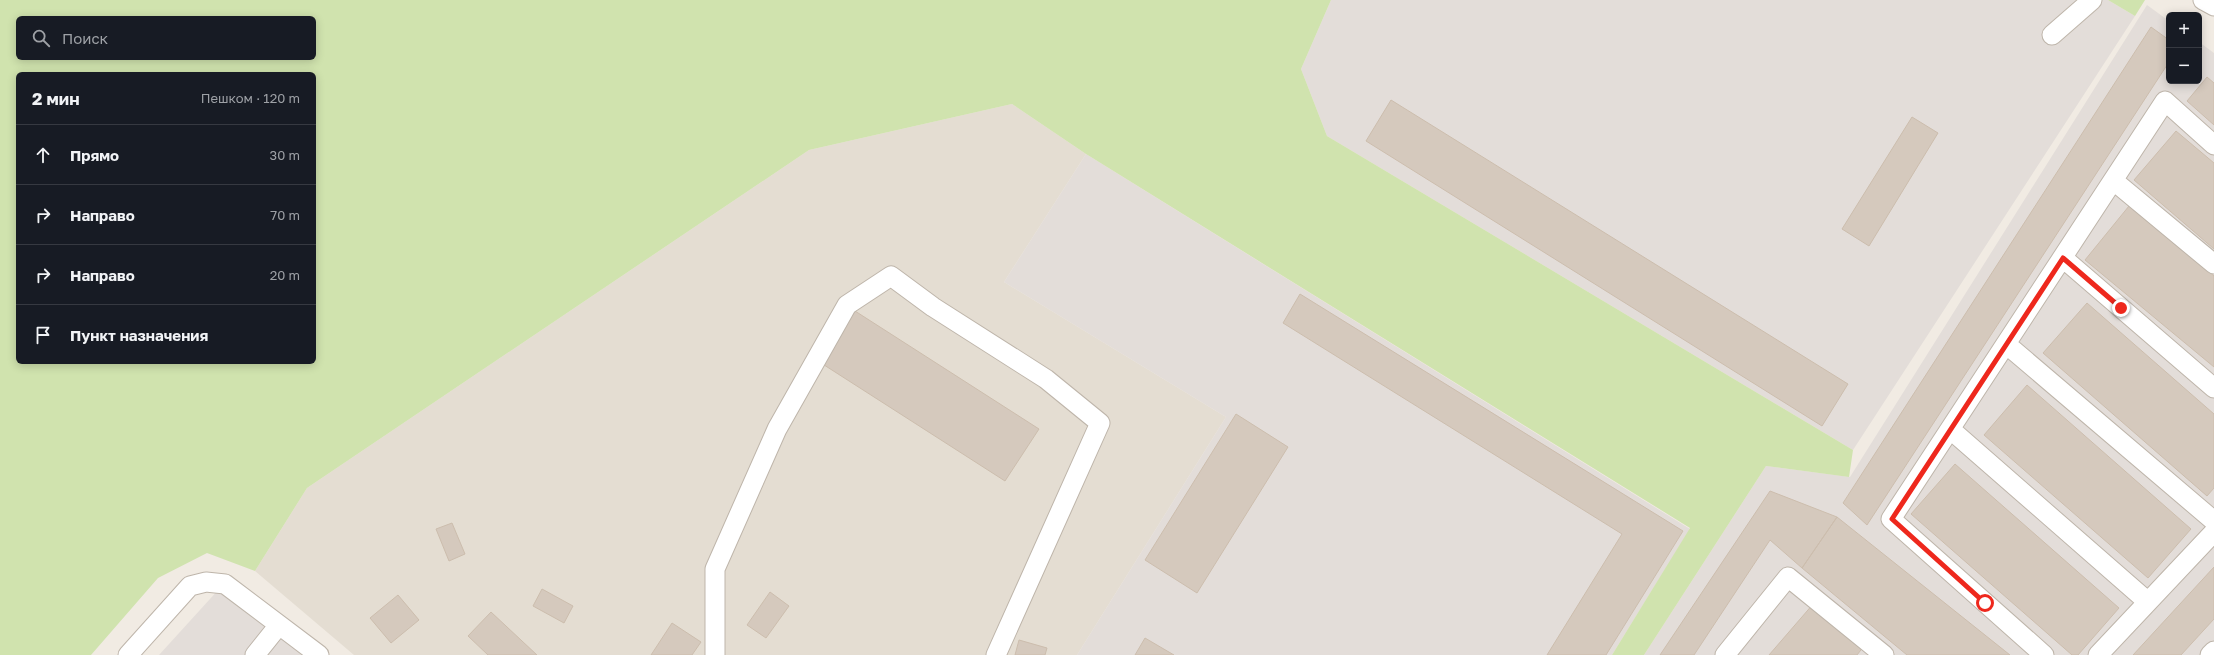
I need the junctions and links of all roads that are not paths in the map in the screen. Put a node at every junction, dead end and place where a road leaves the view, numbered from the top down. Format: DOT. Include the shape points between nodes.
graph roads {
  1 [pos="2092,0"];
  2 [pos="2203,0"];
  3 [pos="2214,6"];
  4 [pos="2052,35"];
  5 [pos="2214,145"];
  6 [pos="2114,181"];
  7 [pos="2063,258"];
  8 [pos="2214,264"];
  9 [pos="2006,344"];
  10 [pos="2214,388"];
  11 [pos="1950,429"];
  12 [pos="2214,521"];
  13 [pos="2214,532"];
  14 [pos="2148,602"];
  15 [pos="280,625"];
  16 [pos="2214,651"];
  17 [pos="128,655"];
  18 [pos="255,655"];
  19 [pos="318,655"];
  20 [pos="716,655"];
  21 [pos="996,655"];
  22 [pos="1725,655"];
  23 [pos="1884,655"];
  24 [pos="2044,655"];
  25 [pos="2098,655"];
  26 [pos="2210,655"];
  1 -- 4 [label="lane"];
  2 -- 3 [label="lane"];
  5 -- 6 [label="lane" via="2165,101"];
  6 -- 7 [label="lane"];
  6 -- 8 [label="lane"];
  7 -- 9 [label="lane"];
  7 -- 10 [label="lane"];
  9 -- 11 [label="lane"];
  9 -- 12 [label="lane"];
  11 -- 14 [label="lane"];
  11 -- 24 [label="lane" via="1892,519"];
  13 -- 14 [label="lane"];
  14 -- 25 [label="lane"];
  15 -- 17 [label="lane" via="225,584 206,582 190,586"];
  15 -- 18 [label="lane"];
  15 -- 19 [label="lane"];
  16 -- 26 [label="lane"];
  20 -- 21 [label="lane" via="715,570 776,429 847,305 891,276 933,307 1046,379 1100,423"];
  22 -- 23 [label="lane" via="1788,577"];
}
